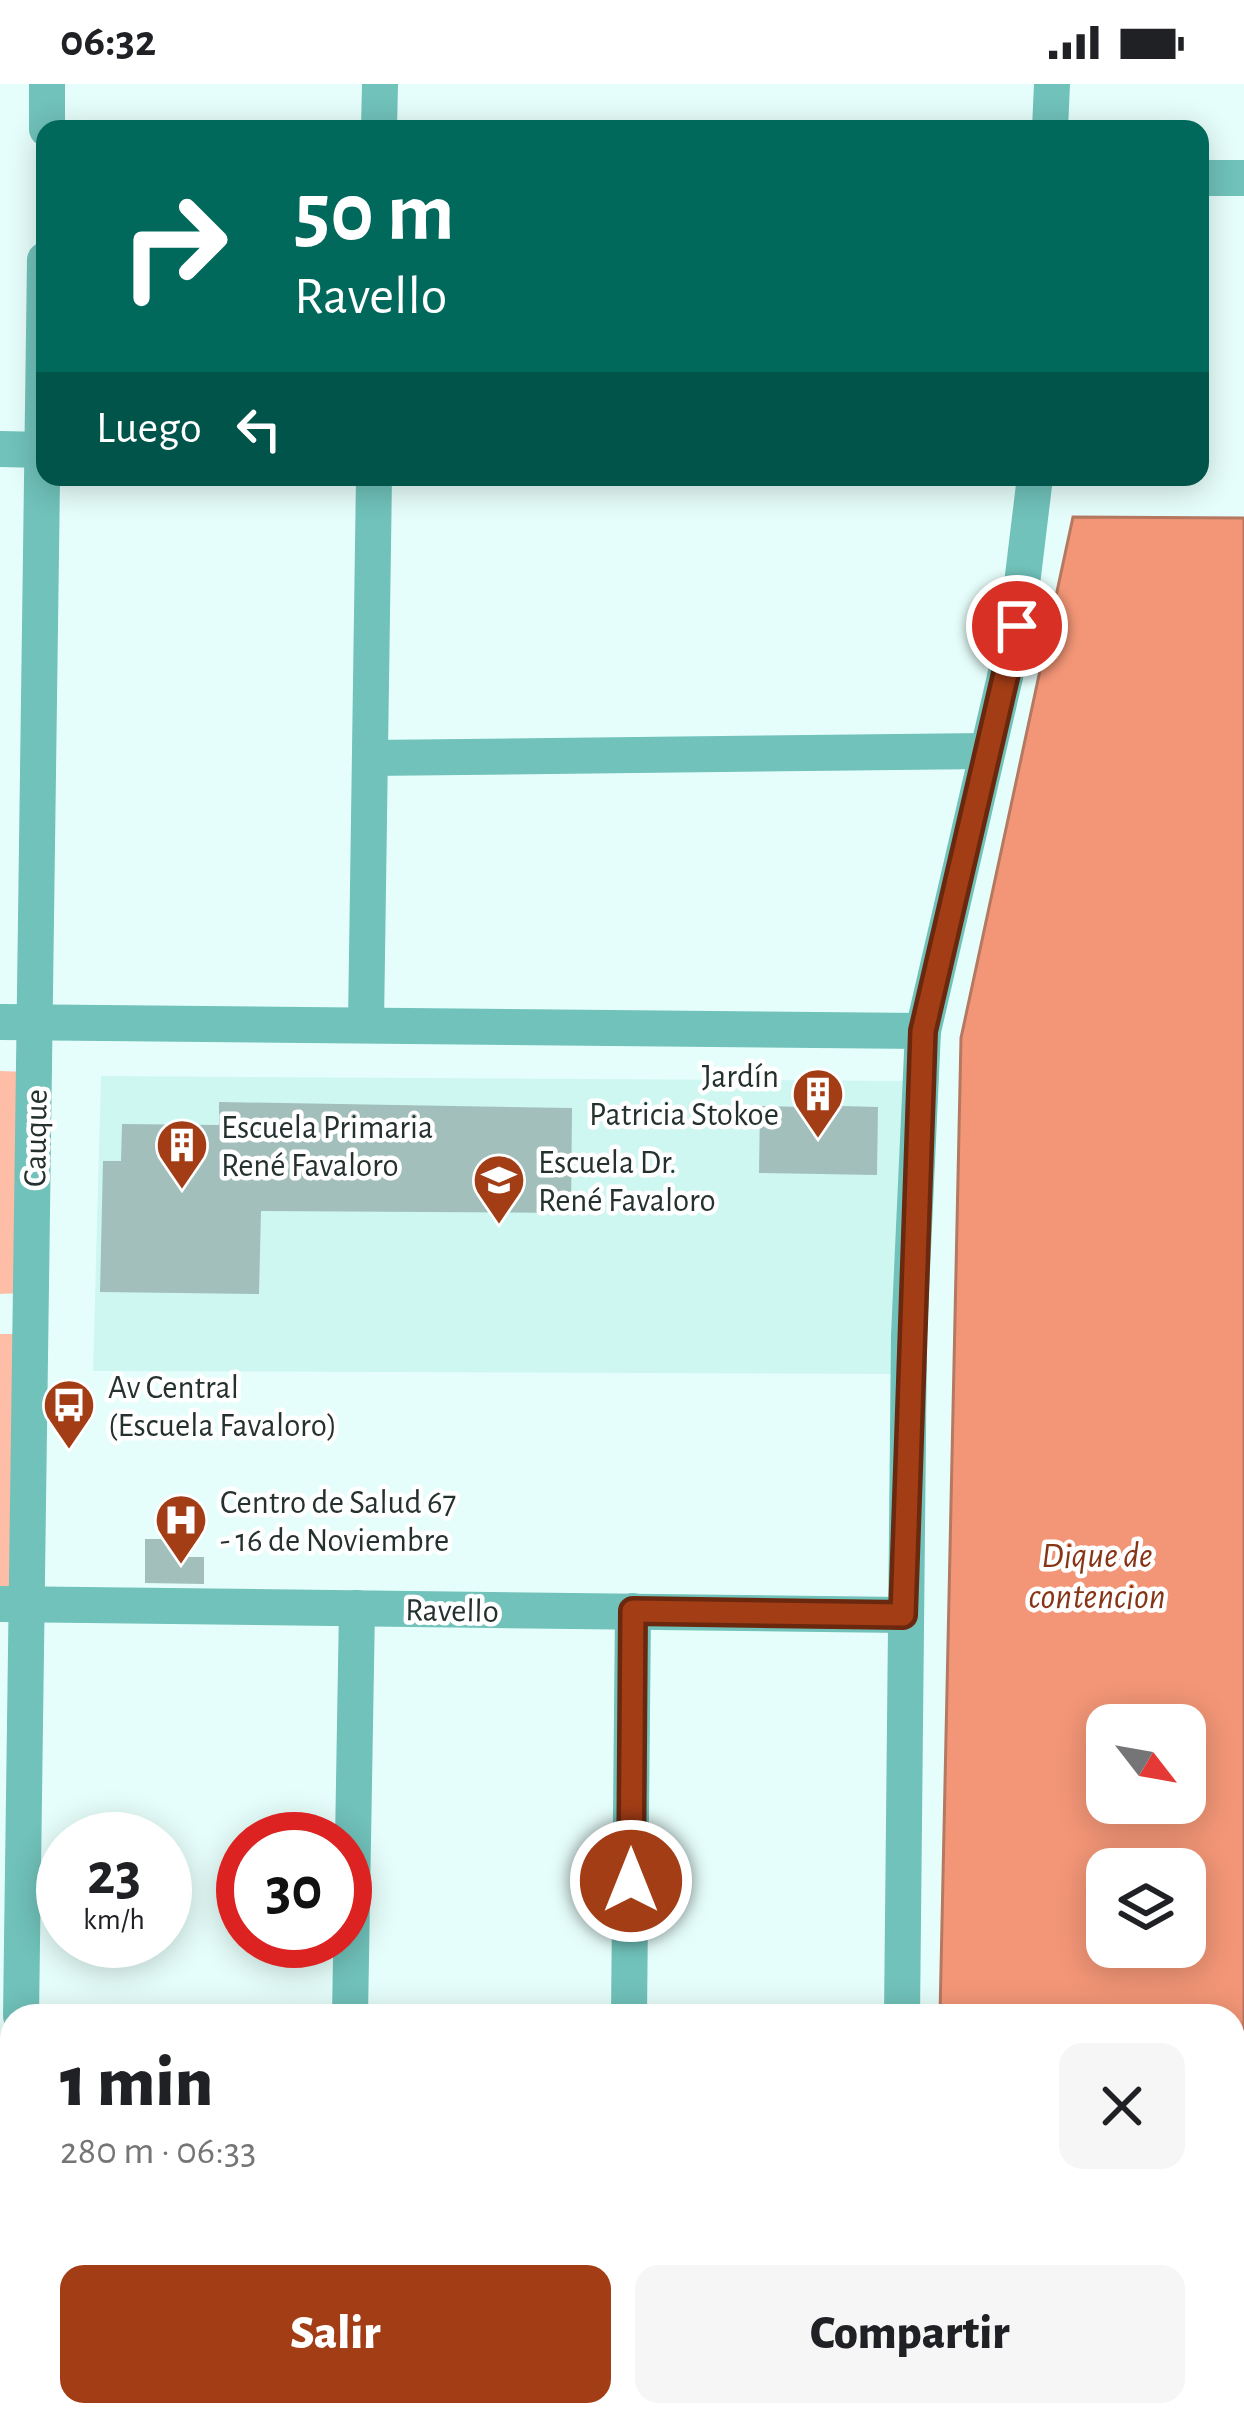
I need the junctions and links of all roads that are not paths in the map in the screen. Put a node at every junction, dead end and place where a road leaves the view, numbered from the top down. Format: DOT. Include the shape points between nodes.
graph roads {
  1 [pos="47,84"];
  2 [pos="380,84"];
  3 [pos="1052,84"];
  4 [pos="47,120"];
  5 [pos="379,120"];
  6 [pos="1050,120"];
  7 [pos="1209,178"];
  8 [pos="1244,178"];
  9 [pos="0,449"];
  10 [pos="36,450"];
  11 [pos="42,486"];
  12 [pos="374,486"];
  13 [pos="1034,486"];
  14 [pos="986,751"];
  15 [pos="370,758"];
  16 [pos="18,1022"];
  17 [pos="366,1024"];
  18 [pos="923,1031"];
  19 [pos="15,1321"];
  20 [pos="13,1605"];
  21 [pos="357,1608"];
  22 [pos="633,1611"];
  23 [pos="903,1615"];
  24 [pos="21,2004"];
  25 [pos="350,2004"];
  26 [pos="629,2004"];
  27 [pos="902,2004"];
  1 -- 4 [label="street"];
  2 -- 5 [label="street"];
  3 -- 6 [label="street"];
  7 -- 8 [label="street"];
  9 -- 10 [label="street"];
  11 -- 16 [label="street, Cauque"];
  12 -- 15 [label="street"];
  13 -- 14 [label="street" via="1017,626"];
  14 -- 15 [label="street"];
  14 -- 18 [label="street"];
  15 -- 17 [label="street"];
  16 -- 17 [label="street"];
  16 -- 19 [label="street, Cauque"];
  17 -- 18 [label="street"];
  18 -- 23 [label="street"];
  19 -- 20 [label="street, Cauque"];
  20 -- 21 [label="street, Ravello"];
  20 -- 24 [label="street, Cauque"];
  21 -- 22 [label="street, Ravello"];
  21 -- 25 [label="street"];
  22 -- 23 [label="street, Ravello"];
  22 -- 26 [label="street"];
  23 -- 27 [label="street"];
}
